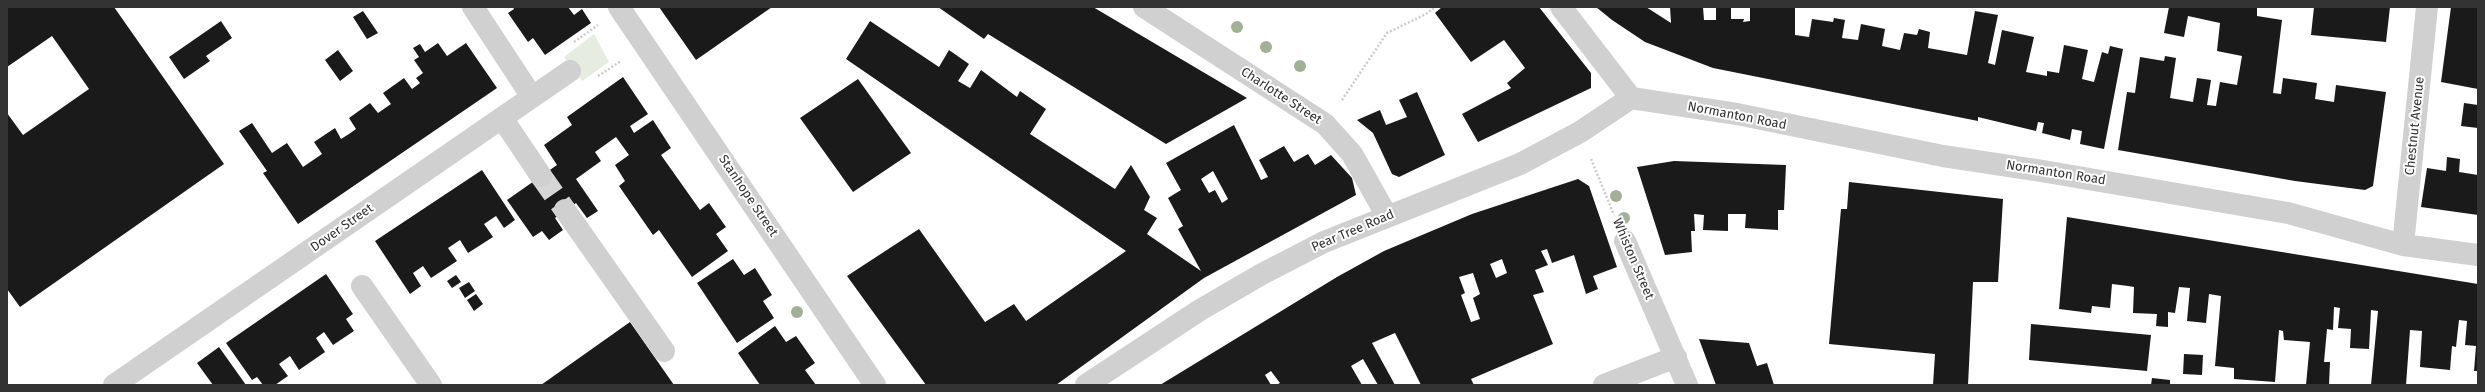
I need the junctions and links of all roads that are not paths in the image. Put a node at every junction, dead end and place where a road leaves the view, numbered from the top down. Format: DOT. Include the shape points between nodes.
graph roads {
  1 [pos="473,7"];
  2 [pos="619,7"];
  3 [pos="1144,7"];
  4 [pos="1561,7"];
  5 [pos="2427,7"];
  6 [pos="570,71"];
  7 [pos="532,97"];
  8 [pos="1631,98"];
  9 [pos="502,118"];
  10 [pos="541,176"];
  11 [pos="565,210"];
  12 [pos="1387,216"];
  13 [pos="1624,241"];
  14 [pos="2403,245"];
  15 [pos="2478,255"];
  16 [pos="362,286"];
  17 [pos="664,351"];
  18 [pos="1676,357"];
  19 [pos="114,385"];
  20 [pos="431,385"];
  21 [pos="875,385"];
  22 [pos="1086,385"];
  23 [pos="1604,385"];
  24 [pos="1687,385"];
  1 -- 7 [label="street"];
  2 -- 21 [label="street, Stanhope Street"];
  3 -- 12 [label="street, Charlotte Street" via="1325,124 1352,154"];
  4 -- 8 [label="street"];
  5 -- 14 [label="street, Chestnut Avenue"];
  6 -- 7 [label="street, Dover Street"];
  7 -- 9 [label="street, Dover Street"];
  8 -- 12 [label="street, Pear Tree Road" via="1580,132 1520,164"];
  8 -- 14 [label="street, Normanton Road" via="1737,114 1943,156 2288,213"];
  9 -- 10 [label="street"];
  9 -- 19 [label="street, Dover Street"];
  11 -- 17 [label="street"];
  12 -- 22 [label="street, Pear Tree Road" via="1324,242 1262,274 1200,310"];
  13 -- 18 [label="street, Whiston Street"];
  14 -- 15 [label="street, Normanton Road"];
  16 -- 20 [label="street"];
  18 -- 23 [label="street"];
  18 -- 24 [label="street, Whiston Street"];
}
